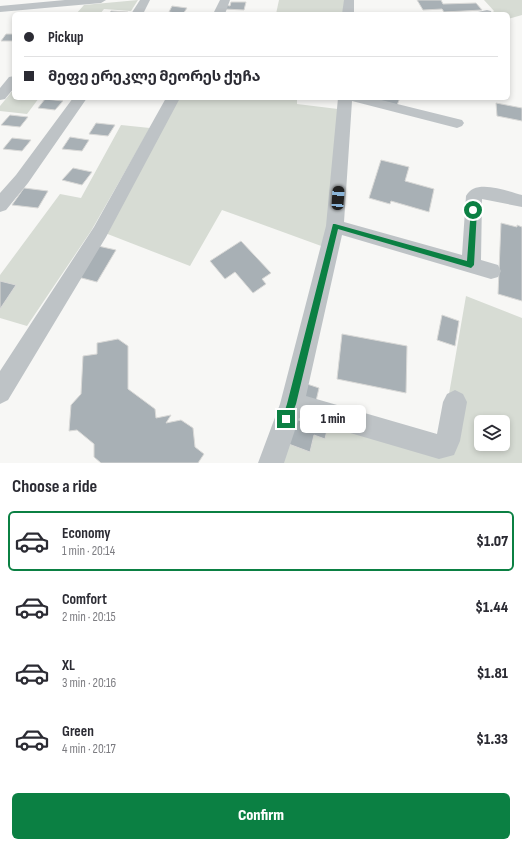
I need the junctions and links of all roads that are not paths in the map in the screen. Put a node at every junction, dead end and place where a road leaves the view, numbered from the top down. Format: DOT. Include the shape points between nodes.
graph roads {
  1 [pos="101,0"];
  2 [pos="145,0"];
  3 [pos="225,0"];
  4 [pos="349,0"];
  5 [pos="46,2"];
  6 [pos="80,2"];
  7 [pos="0,9"];
  8 [pos="72,12"];
  9 [pos="137,12"];
  10 [pos="220,12"];
  11 [pos="348,12"];
  12 [pos="12,82"];
  13 [pos="0,96"];
  14 [pos="79,100"];
  15 [pos="173,100"];
  16 [pos="345,100"];
  17 [pos="364,100"];
  18 [pos="457,123"];
  19 [pos="522,201"];
  20 [pos="0,205"];
  21 [pos="335,226"];
  22 [pos="471,265"];
  23 [pos="491,271"];
  24 [pos="0,392"];
  25 [pos="455,402"];
  26 [pos="292,404"];
  27 [pos="271,463"];
  1 -- 6 [label="street"];
  2 -- 9 [label="street"];
  3 -- 10 [label="street"];
  4 -- 11 [label="street"];
  5 -- 6 [label="street"];
  5 -- 7 [label="street"];
  6 -- 8 [label="street"];
  12 -- 13 [label="street"];
  14 -- 20 [label="street" via="22,179"];
  15 -- 24 [label="street" via="100,232"];
  16 -- 21 [label="street"];
  17 -- 18 [label="street"];
  19 -- 22 [label="street" via="482,192 474,196"];
  21 -- 22 [label="street"];
  21 -- 26 [label="street"];
  22 -- 23 [label="street"];
  25 -- 26 [label="street" via="448,441 445,446 439,448"];
  26 -- 27 [label="street"];
}
